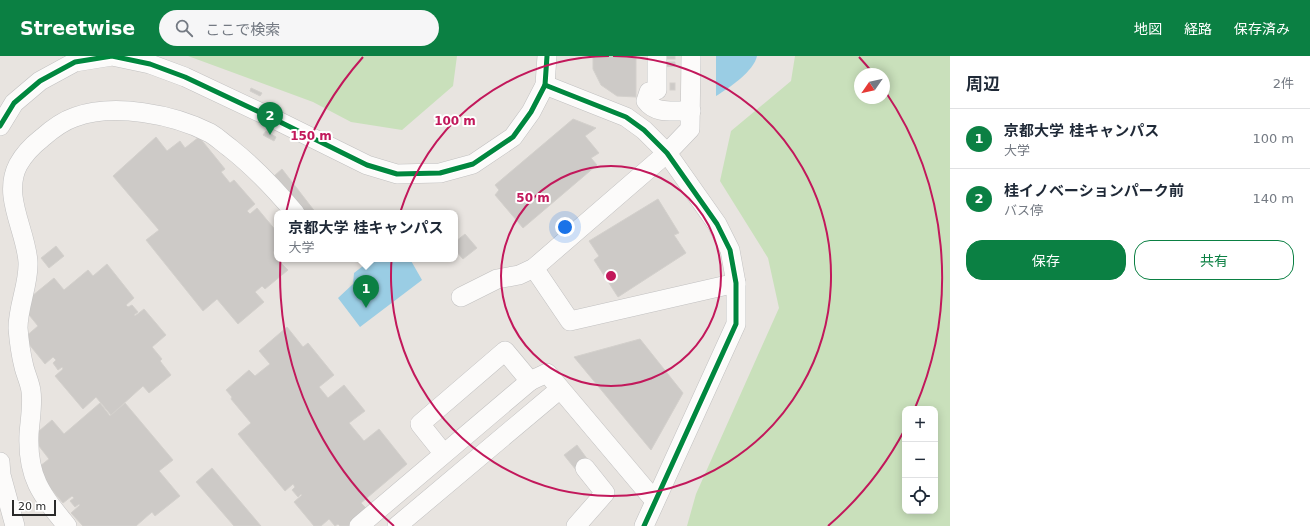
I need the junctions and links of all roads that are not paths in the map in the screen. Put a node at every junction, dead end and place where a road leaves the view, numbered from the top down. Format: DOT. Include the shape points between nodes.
graph roads {
  1 [pos="547,56"];
  2 [pos="657,56"];
  3 [pos="691,56"];
  4 [pos="545,85"];
  5 [pos="691,111"];
  6 [pos="0,126"];
  7 [pos="667,153"];
  8 [pos="293,210"];
  9 [pos="534,268"];
  10 [pos="736,283"];
  11 [pos="461,297"];
  12 [pos="530,381"];
  13 [pos="560,389"];
  14 [pos="444,454"];
  15 [pos="0,462"];
  16 [pos="585,468"];
  17 [pos="655,501"];
  18 [pos="15,526"];
  19 [pos="67,526"];
  20 [pos="359,526"];
  21 [pos="397,526"];
  22 [pos="576,526"];
  23 [pos="644,526"];
  1 -- 4 [label="street"];
  2 -- 5 [label="street" via="656,90 649,92 646,100 650,107 658,110"];
  3 -- 5 [label="street"];
  4 -- 6 [label="street" via="513,137 474,164 440,173 397,174 367,165 185,77 150,64 112,56 75,62 40,81 14,103"];
  4 -- 7 [label="street" via="626,117 644,130"];
  5 -- 7 [label="street" via="690,129"];
  7 -- 9 [label="street"];
  7 -- 10 [label="street" via="717,224 730,250"];
  8 -- 19 [label="street" via="246,161 211,133 180,121 134,111 105,111 75,117 53,128 32,146 18,165 12,188 17,219 27,247 28,268 18,328 23,366 32,391 28,455 35,481 45,499"];
  9 -- 10 [label="street" via="570,321"];
  9 -- 11 [label="street" via="519,275 497,279"];
  10 -- 17 [label="street" via="736,324"];
  12 -- 13 [label="street" via="547,373"];
  12 -- 14 [label="street"];
  12 -- 14 [label="street" via="505,351 420,424"];
  13 -- 17 [label="street"];
  13 -- 21 [label="street"];
  14 -- 20 [label="street"];
  15 -- 18 [label="street"];
  16 -- 22 [label="street" via="605,492"];
  17 -- 23 [label="street"];
}
